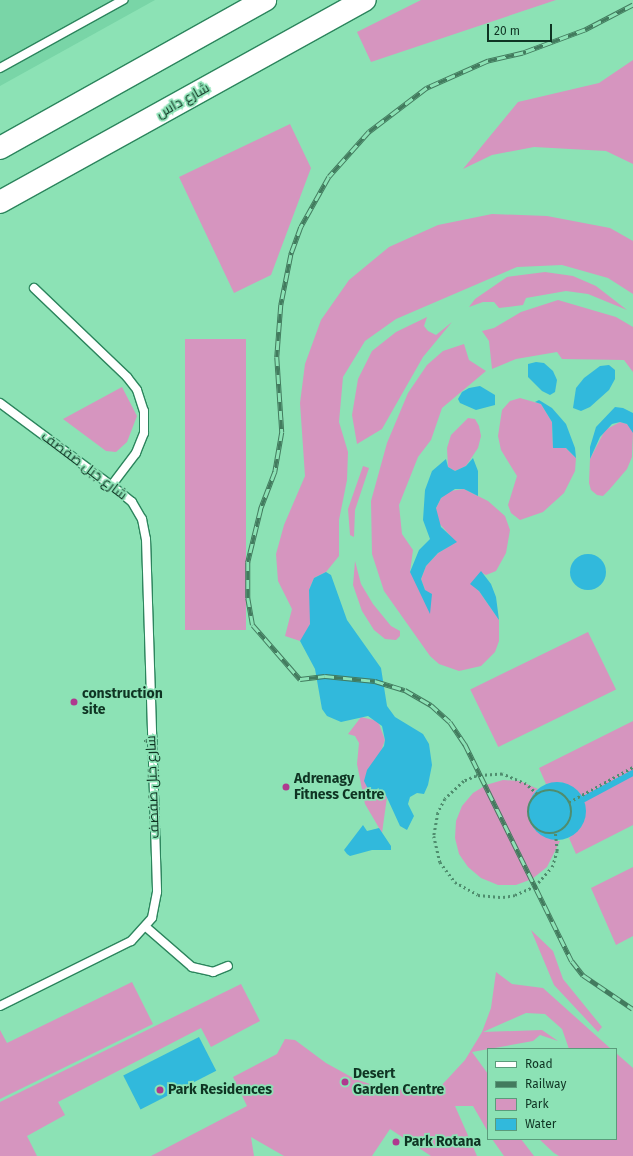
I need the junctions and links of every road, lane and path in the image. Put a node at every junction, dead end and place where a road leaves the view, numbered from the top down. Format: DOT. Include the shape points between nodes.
graph roads {
  1 [pos="123,0"];
  2 [pos="265,0"];
  3 [pos="366,0"];
  4 [pos="0,68"];
  5 [pos="0,148"];
  6 [pos="0,202"];
  7 [pos="34,288"];
  8 [pos="0,403"];
  9 [pos="112,485"];
  10 [pos="633,767"];
  11 [pos="537,794"];
  12 [pos="569,802"];
  13 [pos="555,834"];
  14 [pos="146,927"];
  15 [pos="228,966"];
  16 [pos="0,1006"];
  1 -- 4 [label="lane"];
  2 -- 5 [label="street"];
  3 -- 6 [label="street, شارع داس"];
  7 -- 9 [label="lane" via="127,377 137,390 144,411 144,433 136,453"];
  8 -- 9 [label="lane, شارع جَبَل صَفصَف"];
  9 -- 14 [label="lane, شارع جَبَل صَفصَف" via="137,509 146,539 157,892 155,908"];
  10 -- 12 [label="path"];
  11 -- 12 [label="path" via="554,790 562,793"];
  11 -- 13 [label="path" via="528,808 532,824 542,832"];
  11 -- 13 [label="path" via="526,784 502,774 476,776 464,781 446,799 438,813 434,836 440,862 455,882 478,894 503,897 535,886 552,867 557,851"];
  12 -- 13 [label="path" via="572,816 568,824"];
  14 -- 15 [label="lane" via="192,967 213,972"];
  14 -- 16 [label="lane, شارع جَبَل صَفصَف" via="132,941"];
}
